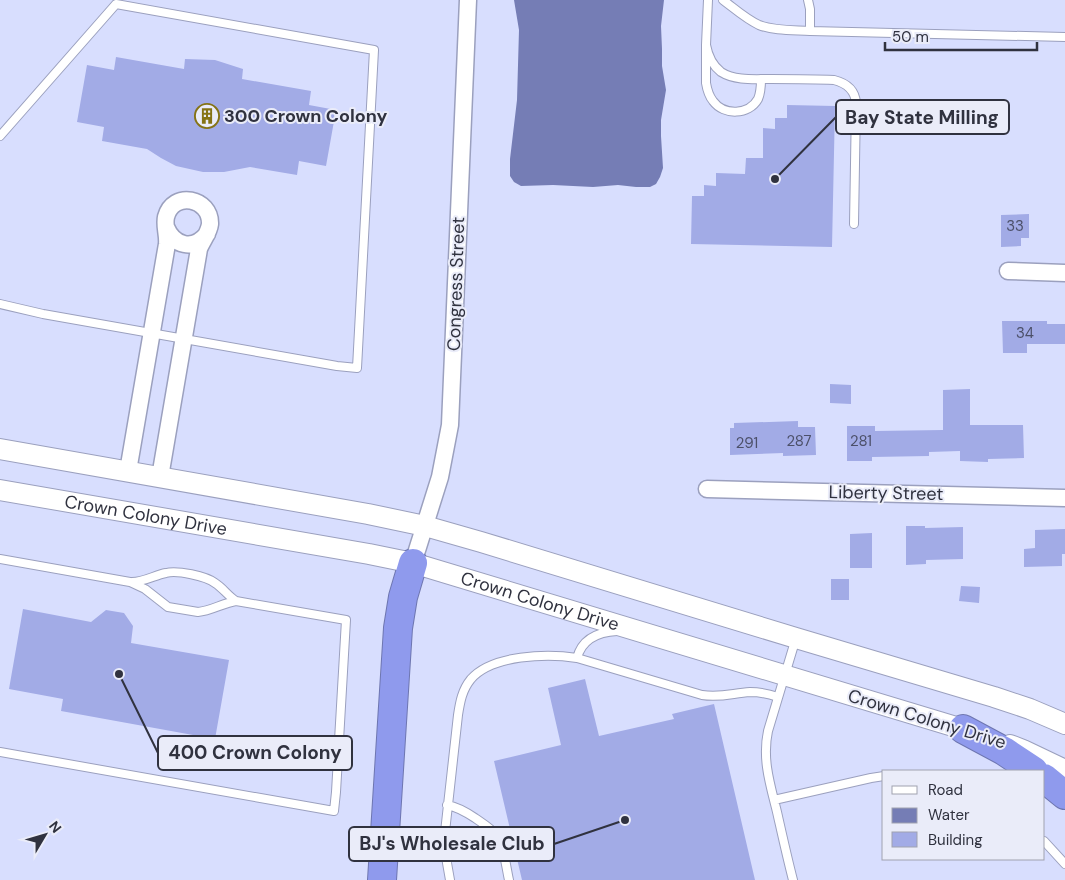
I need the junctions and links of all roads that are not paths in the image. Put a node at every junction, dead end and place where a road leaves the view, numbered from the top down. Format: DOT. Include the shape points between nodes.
graph roads {
  1 [pos="468,0"];
  2 [pos="708,0"];
  3 [pos="723,0"];
  4 [pos="808,0"];
  5 [pos="810,31"];
  6 [pos="1065,36"];
  7 [pos="706,45"];
  8 [pos="761,79"];
  9 [pos="0,136"];
  10 [pos="854,224"];
  11 [pos="166,227"];
  12 [pos="206,234"];
  13 [pos="1008,271"];
  14 [pos="1065,273"];
  15 [pos="0,304"];
  16 [pos="152,334"];
  17 [pos="184,339"];
  18 [pos="0,448"];
  19 [pos="128,471"];
  20 [pos="160,477"];
  21 [pos="707,489"];
  22 [pos="0,490"];
  23 [pos="1065,498"];
  24 [pos="425,526"];
  25 [pos="0,559"];
  26 [pos="413,563"];
  27 [pos="130,582"];
  28 [pos="236,601"];
  29 [pos="635,631"];
  30 [pos="796,638"];
  31 [pos="577,658"];
  32 [pos="784,676"];
  33 [pos="778,697"];
  34 [pos="1065,724"];
  35 [pos="963,729"];
  36 [pos="0,752"];
  37 [pos="1032,770"];
  38 [pos="1065,770"];
  39 [pos="882,776"];
  40 [pos="1045,779"];
  41 [pos="1065,795"];
  42 [pos="774,800"];
  43 [pos="447,805"];
  44 [pos="1045,842"];
  45 [pos="1065,864"];
  46 [pos="382,880"];
  47 [pos="450,880"];
  48 [pos="510,880"];
  49 [pos="793,880"];
  1 -- 24 [label="street, Congress Street" via="450,425 440,477"];
  2 -- 7 [label="lane"];
  3 -- 5 [label="lane" via="760,25"];
  4 -- 5 [label="lane"];
  5 -- 6 [label="lane"];
  7 -- 8 [label="lane" via="711,61 722,72 738,78"];
  7 -- 8 [label="lane" via="707,89 713,101 723,109 737,112 753,105 761,90"];
  8 -- 10 [label="lane" via="834,80 854,93"];
  9 -- 17 [label="lane" via="116,4 374,50 357,368"];
  11 -- 12 [label="street" via="174,240 184,244 195,243"];
  11 -- 12 [label="street" via="166,216 172,206 179,201 191,200 202,205 209,215"];
  11 -- 16 [label="street" via="168,238"];
  12 -- 17 [label="street" via="199,250"];
  13 -- 14 [label="street"];
  15 -- 16 [label="lane"];
  16 -- 17 [label="lane"];
  16 -- 19 [label="street"];
  17 -- 20 [label="street"];
  18 -- 19 [label="street"];
  19 -- 20 [label="street"];
  20 -- 24 [label="street"];
  21 -- 23 [label="street, Liberty Street"];
  22 -- 26 [label="street, Crown Colony Drive"];
  24 -- 26 [label="street, Congress Street"];
  24 -- 30 [label="street"];
  25 -- 27 [label="lane"];
  26 -- 29 [label="street, Crown Colony Drive"];
  26 -- 46 [label="highway" via="398,628"];
  27 -- 28 [label="lane" via="174,572 209,579"];
  27 -- 28 [label="lane" via="168,607 203,612"];
  28 -- 36 [label="lane" via="346,620 334,811"];
  29 -- 31 [label="lane" via="610,631 592,637 582,646"];
  29 -- 32 [label="street, Crown Colony Drive"];
  30 -- 32 [label="lane"];
  30 -- 34 [label="street" via="994,697"];
  31 -- 33 [label="lane" via="702,696 760,692"];
  31 -- 43 [label="lane" via="545,655 503,661 484,668 470,680 459,705"];
  32 -- 33 [label="lane"];
  32 -- 35 [label="street, Crown Colony Drive"];
  33 -- 42 [label="lane" via="765,748"];
  35 -- 37 [label="highway"];
  35 -- 38 [label="street, Crown Colony Drive" via="1023,750"];
  39 -- 42 [label="lane"];
  40 -- 41 [label="highway"];
  42 -- 49 [label="lane"];
  43 -- 47 [label="lane" via="444,842"];
  43 -- 48 [label="lane" via="464,811 497,836"];
  44 -- 45 [label="lane"];
}
